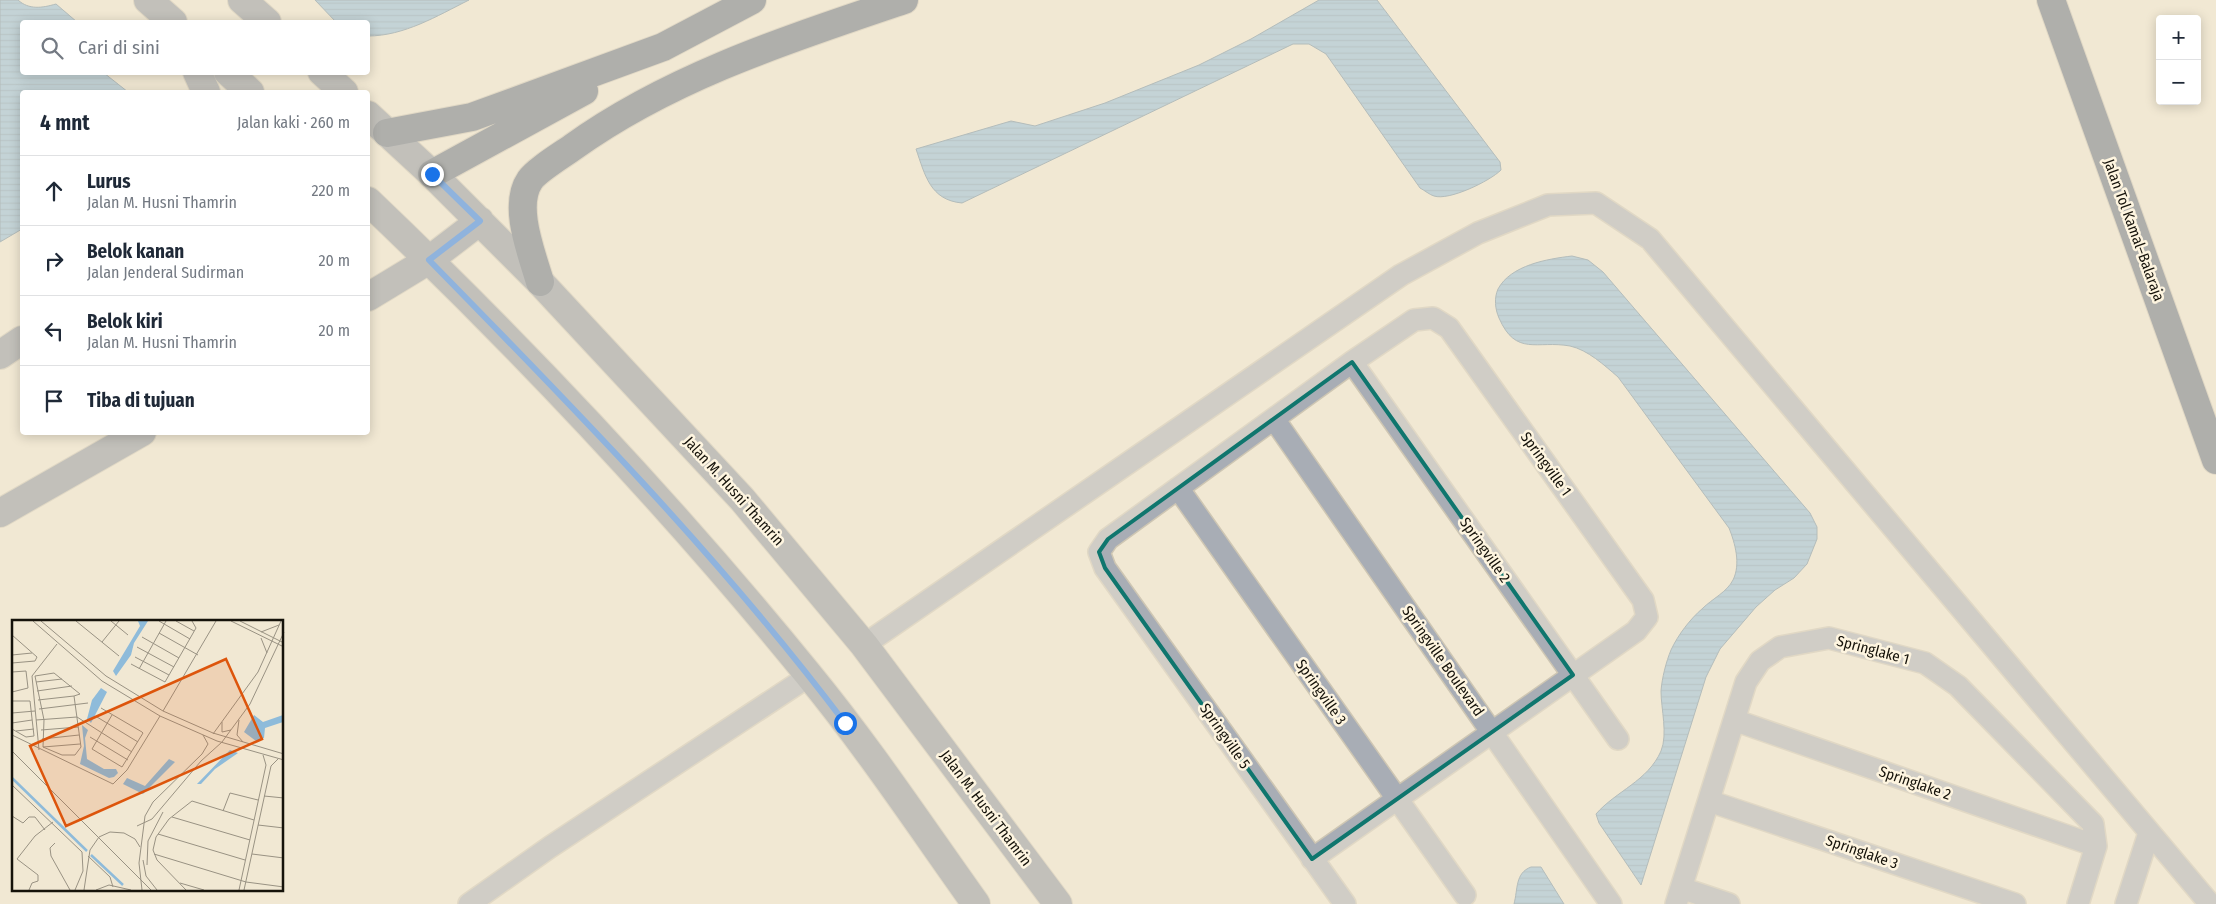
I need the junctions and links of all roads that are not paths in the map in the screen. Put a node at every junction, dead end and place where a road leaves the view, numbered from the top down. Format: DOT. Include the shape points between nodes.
graph roads {
  1 [pos="242,0"];
  2 [pos="752,0"];
  3 [pos="904,0"];
  4 [pos="2051,0"];
  5 [pos="265,20"];
  6 [pos="663,47"];
  7 [pos="198,75"];
  8 [pos="231,75"];
  9 [pos="325,75"];
  10 [pos="205,90"];
  11 [pos="248,90"];
  12 [pos="342,90"];
  13 [pos="374,129"];
  14 [pos="432,174"];
  15 [pos="370,203"];
  16 [pos="480,221"];
  17 [pos="429,260"];
  18 [pos="540,282"];
  19 [pos="370,296"];
  20 [pos="20,341"];
  21 [pos="0,355"];
  22 [pos="1352,362"];
  23 [pos="1274,419"];
  24 [pos="137,435"];
  25 [pos="2216,460"];
  26 [pos="1178,488"];
  27 [pos="0,513"];
  28 [pos="864,645"];
  29 [pos="809,676"];
  30 [pos="1573,676"];
  31 [pos="1734,720"];
  32 [pos="1492,732"];
  33 [pos="1618,739"];
  34 [pos="1397,799"];
  35 [pos="1709,801"];
  36 [pos="2149,833"];
  37 [pos="2096,846"];
  38 [pos="1312,859"];
  39 [pos="1465,896"];
  40 [pos="1679,896"];
  41 [pos="469,904"];
  42 [pos="976,904"];
  43 [pos="1058,904"];
  44 [pos="1344,904"];
  45 [pos="1611,904"];
  46 [pos="1729,904"];
  47 [pos="2015,904"];
  48 [pos="2078,904"];
  49 [pos="2126,904"];
  50 [pos="2210,904"];
  1 -- 5 [label="main road"];
  2 -- 6 [label="highway"];
  3 -- 18 [label="highway" via="781,42 712,70 630,110 530,179 522,200 522,212"];
  4 -- 25 [label="highway, Jalan Tol Kamal–Balaraja"];
  6 -- 13 [label="highway" via="472,116"];
  6 -- 14 [label="highway"];
  7 -- 10 [label="main road"];
  8 -- 11 [label="main road"];
  9 -- 12 [label="main road"];
  13 -- 14 [label="main road, Jalan M. Husni Thamrin"];
  14 -- 16 [label="main road, Jalan M. Husni Thamrin"];
  15 -- 17 [label="main road"];
  16 -- 17 [label="main road"];
  16 -- 18 [label="main road, Jalan M. Husni Thamrin"];
  17 -- 19 [label="main road"];
  17 -- 29 [label="main road" via="666,510"];
  18 -- 28 [label="main road, Jalan M. Husni Thamrin" via="742,499"];
  20 -- 21 [label="main road"];
  22 -- 23 [label="street"];
  22 -- 30 [label="street, Springville 2"];
  22 -- 30 [label="street, Springville 1" via="1414,320 1432,318 1449,328 1643,600 1647,617 1636,632"];
  23 -- 26 [label="street"];
  23 -- 32 [label="street, Springville Boulevard"];
  24 -- 27 [label="main road"];
  26 -- 34 [label="street, Springville 3"];
  26 -- 38 [label="street, Springville 5" via="1108,539 1099,552 1105,568"];
  28 -- 36 [label="street" via="1401,275 1478,233 1548,205 1596,203 1650,239"];
  28 -- 43 [label="main road, Jalan M. Husni Thamrin"];
  29 -- 41 [label="street"];
  29 -- 42 [label="main road"];
  30 -- 32 [label="street"];
  30 -- 33 [label="street, Springville 2"];
  31 -- 35 [label="street"];
  31 -- 37 [label="street, Springlake 2"];
  31 -- 37 [label="street, Springlake 1" via="1746,682 1760,660 1780,647 1829,638 1925,664 1958,686 2093,824"];
  32 -- 34 [label="street"];
  32 -- 45 [label="street, Springville Boulevard"];
  34 -- 38 [label="street"];
  34 -- 39 [label="street, Springville 3"];
  35 -- 40 [label="street"];
  35 -- 47 [label="street, Springlake 3"];
  36 -- 49 [label="street"];
  36 -- 50 [label="street"];
  37 -- 48 [label="street"];
  38 -- 44 [label="street, Springville 5"];
  40 -- 46 [label="street"];
}
